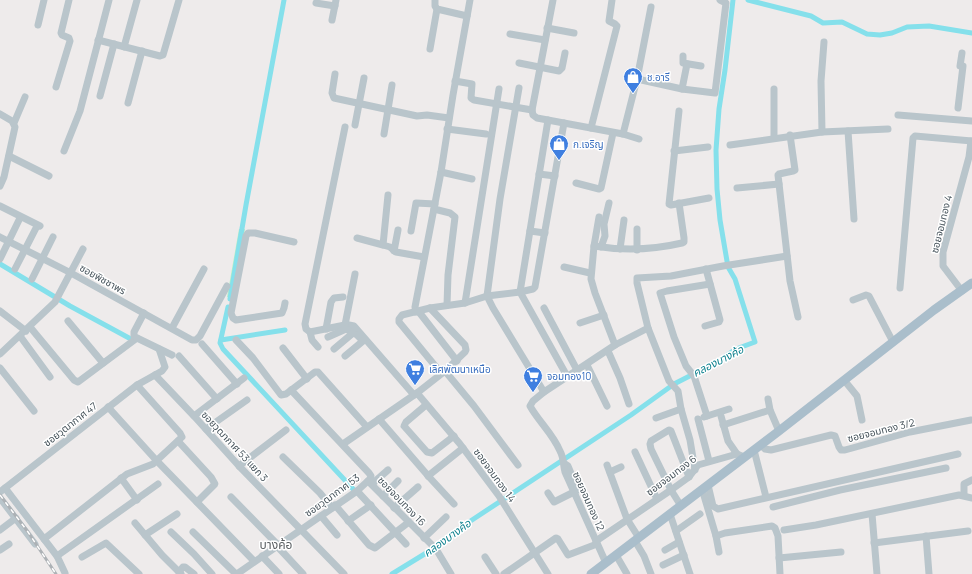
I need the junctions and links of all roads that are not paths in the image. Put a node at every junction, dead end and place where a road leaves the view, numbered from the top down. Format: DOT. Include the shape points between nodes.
graph roads {
  1 [pos="44,0"];
  2 [pos="69,0"];
  3 [pos="109,0"];
  4 [pos="137,0"];
  5 [pos="179,0"];
  6 [pos="435,0"];
  7 [pos="470,0"];
  8 [pos="553,0"];
  9 [pos="612,0"];
  10 [pos="720,0"];
  11 [pos="316,3"];
  12 [pos="335,3"];
  13 [pos="651,7"];
  14 [pos="437,9"];
  15 [pos="467,16"];
  16 [pos="332,20"];
  17 [pos="38,25"];
  18 [pos="547,28"];
  19 [pos="574,33"];
  20 [pos="510,34"];
  21 [pos="98,40"];
  22 [pos="545,40"];
  23 [pos="824,42"];
  24 [pos="114,44"];
  25 [pos="124,47"];
  26 [pos="430,49"];
  27 [pos="142,51"];
  28 [pos="565,53"];
  29 [pos="962,53"];
  30 [pos="684,56"];
  31 [pos="519,63"];
  32 [pos="687,64"];
  33 [pos="701,66"];
  34 [pos="540,67"];
  35 [pos="336,74"];
  36 [pos="364,78"];
  37 [pos="637,79"];
  38 [pos="455,81"];
  39 [pos="392,85"];
  40 [pos="56,87"];
  41 [pos="519,88"];
  42 [pos="499,89"];
  43 [pos="682,89"];
  44 [pos="774,89"];
  45 [pos="100,96"];
  46 [pos="25,97"];
  47 [pos="128,102"];
  48 [pos="359,104"];
  49 [pos="498,104"];
  50 [pos="516,107"];
  51 [pos="958,108"];
  52 [pos="387,110"];
  53 [pos="532,110"];
  54 [pos="679,111"];
  55 [pos="0,114"];
  56 [pos="898,115"];
  57 [pos="449,118"];
  58 [pos="548,120"];
  59 [pos="972,121"];
  60 [pos="13,122"];
  61 [pos="564,123"];
  62 [pos="355,125"];
  63 [pos="345,127"];
  64 [pos="590,128"];
  65 [pos="448,129"];
  66 [pos="888,129"];
  67 [pos="848,131"];
  68 [pos="822,132"];
  69 [pos="613,133"];
  70 [pos="384,134"];
  71 [pos="486,134"];
  72 [pos="623,134"];
  73 [pos="790,135"];
  74 [pos="774,138"];
  75 [pos="639,139"];
  76 [pos="972,141"];
  77 [pos="730,145"];
  78 [pos="708,147"];
  79 [pos="64,151"];
  80 [pos="674,151"];
  81 [pos="9,156"];
  82 [pos="441,172"];
  83 [pos="539,174"];
  84 [pos="49,176"];
  85 [pos="555,176"];
  86 [pos="472,179"];
  87 [pos="576,183"];
  88 [pos="779,184"];
  89 [pos="0,186"];
  90 [pos="737,188"];
  91 [pos="388,195"];
  92 [pos="710,198"];
  93 [pos="609,203"];
  94 [pos="679,203"];
  95 [pos="0,206"];
  96 [pos="434,207"];
  97 [pos="599,217"];
  98 [pos="854,219"];
  99 [pos="19,220"];
  100 [pos="624,220"];
  101 [pos="637,229"];
  102 [pos="398,230"];
  103 [pos="411,231"];
  104 [pos="530,231"];
  105 [pos="545,233"];
  106 [pos="0,237"];
  107 [pos="53,237"];
  108 [pos="357,238"];
  109 [pos="9,241"];
  110 [pos="294,242"];
  111 [pos="383,246"];
  112 [pos="597,246"];
  113 [pos="25,249"];
  114 [pos="83,249"];
  115 [pos="620,249"];
  116 [pos="637,250"];
  117 [pos="394,251"];
  118 [pos="787,256"];
  119 [pos="424,257"];
  120 [pos="42,258"];
  121 [pos="0,259"];
  122 [pos="564,267"];
  123 [pos="15,269"];
  124 [pos="204,269"];
  125 [pos="706,269"];
  126 [pos="71,273"];
  127 [pos="355,274"];
  128 [pos="590,274"];
  129 [pos="32,279"];
  130 [pos="972,283"];
  131 [pos="710,284"];
  132 [pos="227,286"];
  133 [pos="900,288"];
  134 [pos="962,290"];
  135 [pos="520,292"];
  136 [pos="487,296"];
  137 [pos="343,297"];
  138 [pos="853,300"];
  139 [pos="219,302"];
  140 [pos="465,302"];
  141 [pos="285,303"];
  142 [pos="233,304"];
  143 [pos="447,305"];
  144 [pos="430,308"];
  145 [pos="544,308"];
  146 [pos="0,311"];
  147 [pos="417,312"];
  148 [pos="144,314"];
  149 [pos="604,315"];
  150 [pos="798,317"];
  151 [pos="68,321"];
  152 [pos="580,323"];
  153 [pos="345,325"];
  154 [pos="705,326"];
  155 [pos="172,328"];
  156 [pos="648,328"];
  157 [pos="28,329"];
  158 [pos="326,329"];
  159 [pos="310,332"];
  160 [pos="353,333"];
  161 [pos="20,336"];
  162 [pos="328,337"];
  163 [pos="137,338"];
  164 [pos="236,340"];
  165 [pos="199,342"];
  166 [pos="893,342"];
  167 [pos="367,343"];
  168 [pos="615,345"];
  169 [pos="318,347"];
  170 [pos="283,348"];
  171 [pos="159,349"];
  172 [pos="334,349"];
  173 [pos="608,351"];
  174 [pos="0,354"];
  175 [pos="345,356"];
  176 [pos="456,361"];
  177 [pos="103,363"];
  178 [pos="587,365"];
  179 [pos="0,368"];
  180 [pos="577,370"];
  181 [pos="443,372"];
  182 [pos="155,375"];
  183 [pos="567,376"];
  184 [pos="50,377"];
  185 [pos="244,378"];
  186 [pos="307,379"];
  187 [pos="844,380"];
  188 [pos="238,384"];
  189 [pos="136,385"];
  190 [pos="291,390"];
  191 [pos="544,392"];
  192 [pos="416,394"];
  193 [pos="216,398"];
  194 [pos="768,399"];
  195 [pos="246,400"];
  196 [pos="629,404"];
  197 [pos="426,405"];
  198 [pos="607,406"];
  199 [pos="108,407"];
  200 [pos="681,409"];
  201 [pos="729,409"];
  202 [pos="34,410"];
  203 [pos="770,410"];
  204 [pos="194,416"];
  205 [pos="707,416"];
  206 [pos="720,416"];
  207 [pos="656,418"];
  208 [pos="379,419"];
  209 [pos="862,420"];
  210 [pos="971,420"];
  211 [pos="724,425"];
  212 [pos="367,427"];
  213 [pos="206,429"];
  214 [pos="286,430"];
  215 [pos="779,431"];
  216 [pos="454,436"];
  217 [pos="178,441"];
  218 [pos="343,444"];
  219 [pos="757,447"];
  220 [pos="463,448"];
  221 [pos="635,452"];
  222 [pos="958,454"];
  223 [pos="740,456"];
  224 [pos="283,457"];
  225 [pos="156,460"];
  226 [pos="709,461"];
  227 [pos="564,463"];
  228 [pos="518,465"];
  229 [pos="239,466"];
  230 [pos="621,467"];
  231 [pos="946,468"];
  232 [pos="388,470"];
  233 [pos="695,470"];
  234 [pos="428,476"];
  235 [pos="689,477"];
  236 [pos="121,478"];
  237 [pos="972,480"];
  238 [pos="398,481"];
  239 [pos="838,481"];
  240 [pos="370,483"];
  241 [pos="158,484"];
  242 [pos="418,487"];
  243 [pos="705,487"];
  244 [pos="3,490"];
  245 [pos="671,490"];
  246 [pos="840,490"];
  247 [pos="357,491"];
  248 [pos="574,492"];
  249 [pos="548,493"];
  250 [pos="964,495"];
  251 [pos="383,496"];
  252 [pos="231,497"];
  253 [pos="766,497"];
  254 [pos="0,498"];
  255 [pos="972,498"];
  256 [pos="137,500"];
  257 [pos="657,500"];
  258 [pos="197,502"];
  259 [pos="454,504"];
  260 [pos="371,505"];
  261 [pos="681,506"];
  262 [pos="334,507"];
  263 [pos="773,507"];
  264 [pos="394,508"];
  265 [pos="177,514"];
  266 [pos="670,514"];
  267 [pos="700,514"];
  268 [pos="872,514"];
  269 [pos="321,516"];
  270 [pos="16,518"];
  271 [pos="446,518"];
  272 [pos="627,519"];
  273 [pos="348,520"];
  274 [pos="409,522"];
  275 [pos="135,523"];
  276 [pos="0,530"];
  277 [pos="301,530"];
  278 [pos="784,530"];
  279 [pos="676,531"];
  280 [pos="968,531"];
  281 [pos="171,532"];
  282 [pos="193,532"];
  283 [pos="395,533"];
  284 [pos="145,535"];
  285 [pos="337,535"];
  286 [pos="716,536"];
  287 [pos="926,536"];
  288 [pos="424,538"];
  289 [pos="44,539"];
  290 [pos="637,540"];
  291 [pos="598,541"];
  292 [pos="680,542"];
  293 [pos="874,543"];
  294 [pos="9,544"];
  295 [pos="35,544"];
  296 [pos="406,544"];
  297 [pos="278,545"];
  298 [pos="0,550"];
  299 [pos="665,550"];
  300 [pos="535,552"];
  301 [pos="719,552"];
  302 [pos="841,552"];
  303 [pos="684,555"];
  304 [pos="57,556"];
  305 [pos="262,556"];
  306 [pos="82,557"];
  307 [pos="485,558"];
  308 [pos="779,558"];
  309 [pos="610,559"];
  310 [pos="254,562"];
  311 [pos="663,565"];
  312 [pos="65,573"];
  313 [pos="180,573"];
  314 [pos="594,573"];
  315 [pos="140,574"];
  316 [pos="194,574"];
  317 [pos="212,574"];
  318 [pos="236,574"];
  319 [pos="279,574"];
  320 [pos="303,574"];
  321 [pos="344,574"];
  322 [pos="451,574"];
  323 [pos="496,574"];
  324 [pos="504,574"];
  325 [pos="548,574"];
  326 [pos="627,574"];
  327 [pos="651,574"];
  328 [pos="690,574"];
  329 [pos="780,574"];
  330 [pos="877,574"];
  331 [pos="929,574"];
  1 -- 17 [label="street"];
  2 -- 40 [label="street" via="61,33 70,40"];
  3 -- 21 [label="street"];
  4 -- 25 [label="street"];
  5 -- 27 [label="street" via="163,55"];
  6 -- 14 [label="street"];
  7 -- 15 [label="street"];
  8 -- 18 [label="street"];
  9 -- 64 [label="street" via="609,20 617,26"];
  10 -- 43 [label="street" via="726,3 715,93"];
  11 -- 12 [label="street"];
  12 -- 16 [label="street"];
  13 -- 37 [label="street"];
  14 -- 15 [label="street"];
  14 -- 26 [label="street"];
  15 -- 38 [label="street"];
  18 -- 19 [label="street"];
  18 -- 22 [label="street"];
  20 -- 22 [label="street"];
  21 -- 24 [label="street"];
  21 -- 79 [label="street" via="80,111"];
  22 -- 34 [label="street"];
  23 -- 68 [label="street" via="821,81"];
  24 -- 25 [label="street"];
  24 -- 45 [label="street"];
  25 -- 27 [label="street"];
  27 -- 47 [label="street"];
  28 -- 34 [label="street" via="561,70"];
  29 -- 51 [label="street"];
  30 -- 32 [label="street" via="682,62"];
  31 -- 34 [label="street"];
  32 -- 33 [label="street"];
  32 -- 43 [label="street"];
  34 -- 53 [label="street"];
  35 -- 48 [label="street" via="333,97"];
  36 -- 48 [label="street"];
  37 -- 43 [label="street"];
  37 -- 72 [label="street"];
  38 -- 49 [label="street" via="472,84 471,98"];
  38 -- 57 [label="street"];
  39 -- 52 [label="street"];
  41 -- 50 [label="street"];
  42 -- 49 [label="street"];
  44 -- 74 [label="street"];
  46 -- 60 [label="street"];
  48 -- 52 [label="street"];
  48 -- 62 [label="street"];
  49 -- 50 [label="street"];
  49 -- 140 [label="street"];
  50 -- 53 [label="street"];
  50 -- 136 [label="street"];
  52 -- 57 [label="street" via="417,116"];
  52 -- 70 [label="street"];
  53 -- 58 [label="street" via="537,118"];
  54 -- 80 [label="street"];
  55 -- 60 [label="street"];
  56 -- 59 [label="street"];
  57 -- 65 [label="street"];
  58 -- 61 [label="street"];
  58 -- 83 [label="street"];
  60 -- 81 [label="street" via="15,126"];
  61 -- 64 [label="street"];
  61 -- 85 [label="street"];
  63 -- 159 [label="street" via="305,324"];
  64 -- 69 [label="street"];
  65 -- 71 [label="street"];
  65 -- 82 [label="street"];
  66 -- 67 [label="street"];
  67 -- 68 [label="street"];
  67 -- 98 [label="street"];
  68 -- 73 [label="street"];
  69 -- 72 [label="street"];
  69 -- 87 [label="street" via="602,188"];
  72 -- 75 [label="street"];
  73 -- 74 [label="street"];
  73 -- 88 [label="street" via="795,170 778,174"];
  74 -- 77 [label="street"];
  76 -- 133 [label="street" via="915,136 913,138"];
  76 -- 134 [label="street, ซอยจอมทอง 4" via="943,252 943,266"];
  78 -- 80 [label="street"];
  80 -- 94 [label="street" via="669,204"];
  81 -- 84 [label="street"];
  81 -- 89 [label="street"];
  82 -- 86 [label="street"];
  82 -- 96 [label="street"];
  83 -- 85 [label="street"];
  83 -- 104 [label="street"];
  85 -- 105 [label="street"];
  88 -- 90 [label="street"];
  88 -- 118 [label="street"];
  91 -- 111 [label="street"];
  92 -- 94 [label="street"];
  93 -- 112 [label="street" via="604,224 605,236"];
  94 -- 116 [label="street" via="684,242"];
  95 -- 113 [label="street" via="38,227"];
  96 -- 103 [label="street" via="416,203"];
  96 -- 119 [label="street"];
  96 -- 143 [label="street" via="455,217"];
  97 -- 112 [label="street"];
  99 -- 109 [label="street"];
  100 -- 115 [label="street"];
  101 -- 116 [label="street"];
  102 -- 117 [label="street"];
  104 -- 105 [label="street"];
  104 -- 135 [label="street"];
  105 -- 135 [label="street" via="536,284 532,289"];
  106 -- 109 [label="street, ซอยพิชชาพร"];
  107 -- 120 [label="street"];
  108 -- 111 [label="street"];
  109 -- 113 [label="street, ซอยพิชชาพร"];
  109 -- 121 [label="street"];
  110 -- 142 [label="street" via="248,233"];
  111 -- 117 [label="street"];
  112 -- 115 [label="street"];
  112 -- 128 [label="street"];
  113 -- 120 [label="street, ซอยพิชชาพร"];
  113 -- 123 [label="street"];
  114 -- 126 [label="street"];
  115 -- 116 [label="street"];
  117 -- 119 [label="street"];
  118 -- 125 [label="street"];
  118 -- 150 [label="street"];
  119 -- 147 [label="street" via="415,306"];
  120 -- 126 [label="street, ซอยพิชชาพร"];
  120 -- 129 [label="street"];
  122 -- 128 [label="street"];
  124 -- 155 [label="street"];
  125 -- 131 [label="street"];
  125 -- 156 [label="street" via="671,276 637,278"];
  126 -- 148 [label="street, ซอยพิชชาพร"];
  126 -- 157 [label="street" via="55,302"];
  127 -- 153 [label="street"];
  128 -- 149 [label="street"];
  130 -- 134 [label="main road"];
  131 -- 154 [label="street" via="720,320"];
  131 -- 205 [label="street" via="660,294 674,337 688,370 693,374"];
  132 -- 139 [label="street"];
  134 -- 166 [label="main road"];
  135 -- 136 [label="street"];
  135 -- 183 [label="street"];
  136 -- 140 [label="street"];
  136 -- 191 [label="street"];
  137 -- 158 [label="street" via="334,298 331,302"];
  138 -- 166 [label="street" via="869,296"];
  139 -- 142 [label="street"];
  139 -- 165 [label="street"];
  140 -- 143 [label="street"];
  141 -- 142 [label="street" via="282,313 236,320 232,318 231,313"];
  143 -- 144 [label="street"];
  144 -- 147 [label="street"];
  144 -- 176 [label="street" via="465,345 465,352"];
  145 -- 180 [label="street"];
  146 -- 157 [label="street"];
  147 -- 176 [label="street"];
  147 -- 181 [label="street" via="402,315 399,322"];
  148 -- 155 [label="street, ซอยพิชชาพร"];
  148 -- 163 [label="street" via="134,332 134,337"];
  149 -- 152 [label="street"];
  149 -- 168 [label="street"];
  151 -- 177 [label="street"];
  153 -- 158 [label="street"];
  153 -- 167 [label="street" via="354,326"];
  155 -- 165 [label="street, ซอยพิชชาพร"];
  156 -- 168 [label="street"];
  156 -- 200 [label="street" via="669,381 678,391"];
  157 -- 161 [label="street"];
  157 -- 177 [label="street" via="78,382"];
  158 -- 159 [label="street"];
  159 -- 169 [label="street"];
  160 -- 162 [label="street" via="346,329"];
  160 -- 167 [label="street"];
  160 -- 172 [label="street"];
  161 -- 174 [label="street"];
  161 -- 184 [label="street"];
  163 -- 171 [label="street"];
  163 -- 177 [label="street"];
  164 -- 190 [label="street" via="281,395"];
  165 -- 188 [label="street, ซอยพิชชาพร"];
  166 -- 187 [label="main road"];
  167 -- 175 [label="street"];
  167 -- 192 [label="street, ซอยจอมทอง 14"];
  168 -- 173 [label="street"];
  170 -- 186 [label="street"];
  171 -- 182 [label="street" via="165,367"];
  171 -- 193 [label="street" via="175,355"];
  173 -- 178 [label="street"];
  173 -- 196 [label="street"];
  176 -- 181 [label="street"];
  178 -- 180 [label="street"];
  178 -- 198 [label="street"];
  179 -- 202 [label="street"];
  180 -- 183 [label="street"];
  181 -- 192 [label="street"];
  181 -- 228 [label="street" via="474,406"];
  182 -- 189 [label="street, ซอยวุฒากาศ 47"];
  182 -- 204 [label="street, ซอยวุฒากาศ 53 แยก 3"];
  183 -- 191 [label="street"];
  185 -- 188 [label="street"];
  186 -- 190 [label="street"];
  186 -- 212 [label="street" via="318,372"];
  187 -- 209 [label="street" via="857,396"];
  187 -- 215 [label="main road"];
  188 -- 193 [label="street"];
  189 -- 199 [label="street, ซอยวุฒากาศ 47"];
  189 -- 217 [label="street" via="180,433 182,437"];
  190 -- 218 [label="street, ซอยวุฒากาศ 53"];
  191 -- 227 [label="street, ซอยจอมทอง 12" via="530,406 548,430"];
  192 -- 197 [label="street, ซอยจอมทอง 14"];
  192 -- 208 [label="street"];
  193 -- 204 [label="street"];
  194 -- 203 [label="street"];
  195 -- 213 [label="street"];
  197 -- 216 [label="street, ซอยจอมทอง 14"];
  197 -- 216 [label="street" via="404,426 426,452 432,453"];
  199 -- 225 [label="street"];
  199 -- 244 [label="street, ซอยวุฒากาศ 47"];
  200 -- 207 [label="street"];
  200 -- 233 [label="street"];
  201 -- 205 [label="street"];
  203 -- 211 [label="street"];
  203 -- 215 [label="street"];
  204 -- 213 [label="street, ซอยวุฒากาศ 53 แยก 3"];
  205 -- 226 [label="street" via="695,419"];
  206 -- 211 [label="street"];
  208 -- 212 [label="street"];
  208 -- 234 [label="street"];
  210 -- 219 [label="street, ซอยจอมทอง 3/2" via="910,432 845,450 839,447 835,436 831,435 771,450"];
  211 -- 223 [label="street" via="728,441"];
  212 -- 218 [label="street"];
  213 -- 229 [label="street, ซอยวุฒากาศ 53 แยก 3"];
  214 -- 229 [label="street"];
  215 -- 219 [label="main road"];
  216 -- 220 [label="street, ซอยจอมทอง 14"];
  217 -- 225 [label="street"];
  217 -- 258 [label="street" via="215,484"];
  218 -- 240 [label="street, ซอยวุฒากาศ 53" via="369,473"];
  219 -- 223 [label="main road"];
  219 -- 253 [label="street"];
  220 -- 234 [label="street"];
  220 -- 300 [label="street, ซอยจอมทอง 14" via="504,503"];
  221 -- 257 [label="street"];
  222 -- 239 [label="street"];
  223 -- 226 [label="street, ซอยจอมทอง 6"];
  223 -- 243 [label="main road"];
  224 -- 262 [label="street"];
  225 -- 236 [label="street" via="150,466"];
  225 -- 258 [label="street"];
  226 -- 233 [label="street, ซอยจอมทอง 6" via="698,465"];
  227 -- 248 [label="street, ซอยจอมทอง 12"];
  227 -- 291 [label="street" via="568,466"];
  229 -- 277 [label="street, ซอยวุฒากาศ 53 แยก 3"];
  230 -- 272 [label="street" via="609,468"];
  231 -- 246 [label="street"];
  232 -- 240 [label="street"];
  233 -- 235 [label="street, ซอยจอมทอง 6"];
  234 -- 259 [label="street"];
  235 -- 245 [label="street, ซอยจอมทอง 6"];
  235 -- 245 [label="street" via="669,430 651,441 650,444"];
  236 -- 256 [label="street"];
  236 -- 289 [label="street"];
  237 -- 250 [label="street" via="964,484"];
  238 -- 251 [label="street"];
  239 -- 246 [label="street"];
  239 -- 253 [label="street"];
  240 -- 247 [label="street, ซอยวุฒากาศ 53"];
  240 -- 251 [label="street, ซอยจอมทอง 16"];
  241 -- 256 [label="street"];
  242 -- 264 [label="street"];
  243 -- 253 [label="street" via="713,506 718,509"];
  243 -- 261 [label="main road"];
  243 -- 286 [label="street"];
  244 -- 289 [label="street"];
  245 -- 257 [label="street, ซอยจอมทอง 6"];
  245 -- 261 [label="street"];
  246 -- 263 [label="street"];
  247 -- 260 [label="street"];
  247 -- 262 [label="street, ซอยวุฒากาศ 53"];
  248 -- 249 [label="street" via="554,502"];
  248 -- 291 [label="street, ซอยจอมทอง 12"];
  250 -- 255 [label="street"];
  250 -- 268 [label="street"];
  251 -- 264 [label="street, ซอยจอมทอง 16"];
  252 -- 297 [label="street"];
  254 -- 270 [label="street"];
  256 -- 304 [label="street"];
  257 -- 272 [label="street, ซอยจอมทอง 6"];
  258 -- 310 [label="street"];
  260 -- 273 [label="street"];
  260 -- 283 [label="street"];
  261 -- 266 [label="main road"];
  262 -- 269 [label="street, ซอยวุฒากาศ 53"];
  262 -- 273 [label="street"];
  264 -- 274 [label="street, ซอยจอมทอง 16"];
  265 -- 284 [label="street"];
  266 -- 279 [label="street"];
  266 -- 290 [label="main road"];
  267 -- 279 [label="street"];
  268 -- 278 [label="street"];
  268 -- 293 [label="street"];
  269 -- 277 [label="street, ซอยวุฒากาศ 53"];
  269 -- 285 [label="street"];
  270 -- 276 [label="street"];
  270 -- 295 [label="street"];
  271 -- 288 [label="street"];
  272 -- 290 [label="street"];
  272 -- 291 [label="street, ซอยจอมทอง 6"];
  273 -- 283 [label="street" via="373,548"];
  274 -- 283 [label="street"];
  274 -- 288 [label="street, ซอยจอมทอง 16"];
  275 -- 284 [label="street"];
  277 -- 297 [label="street, ซอยวุฒากาศ 53"];
  277 -- 321 [label="street, ซอยวุฒากาศ 53 แยก 3"];
  279 -- 292 [label="street"];
  280 -- 287 [label="street"];
  281 -- 317 [label="street"];
  282 -- 318 [label="street"];
  283 -- 296 [label="street"];
  284 -- 313 [label="street"];
  286 -- 301 [label="street"];
  286 -- 308 [label="street" via="774,526 778,536"];
  287 -- 293 [label="street"];
  287 -- 331 [label="street"];
  288 -- 322 [label="street, ซอยจอมทอง 16"];
  289 -- 304 [label="street"];
  290 -- 309 [label="main road"];
  290 -- 327 [label="street"];
  291 -- 300 [label="street, ซอยจอมทอง 6" via="568,555 556,538"];
  291 -- 309 [label="street, ซอยจอมทอง 12"];
  292 -- 299 [label="street"];
  292 -- 303 [label="street"];
  293 -- 330 [label="street"];
  294 -- 298 [label="street"];
  297 -- 305 [label="street, ซอยวุฒากาศ 53"];
  297 -- 320 [label="street"];
  300 -- 324 [label="street"];
  300 -- 325 [label="street, ซอยจอมทอง 14"];
  302 -- 308 [label="street"];
  303 -- 311 [label="street"];
  303 -- 328 [label="street"];
  304 -- 312 [label="street"];
  305 -- 310 [label="street, ซอยวุฒากาศ 53"];
  305 -- 319 [label="street"];
  306 -- 315 [label="street" via="106,543"];
  307 -- 323 [label="street"];
  308 -- 329 [label="street"];
  309 -- 314 [label="main road"];
  309 -- 326 [label="street, ซอยจอมทอง 12"];
  310 -- 318 [label="street, ซอยวุฒากาศ 53"];
  313 -- 316 [label="street" via="185,567"];
}
